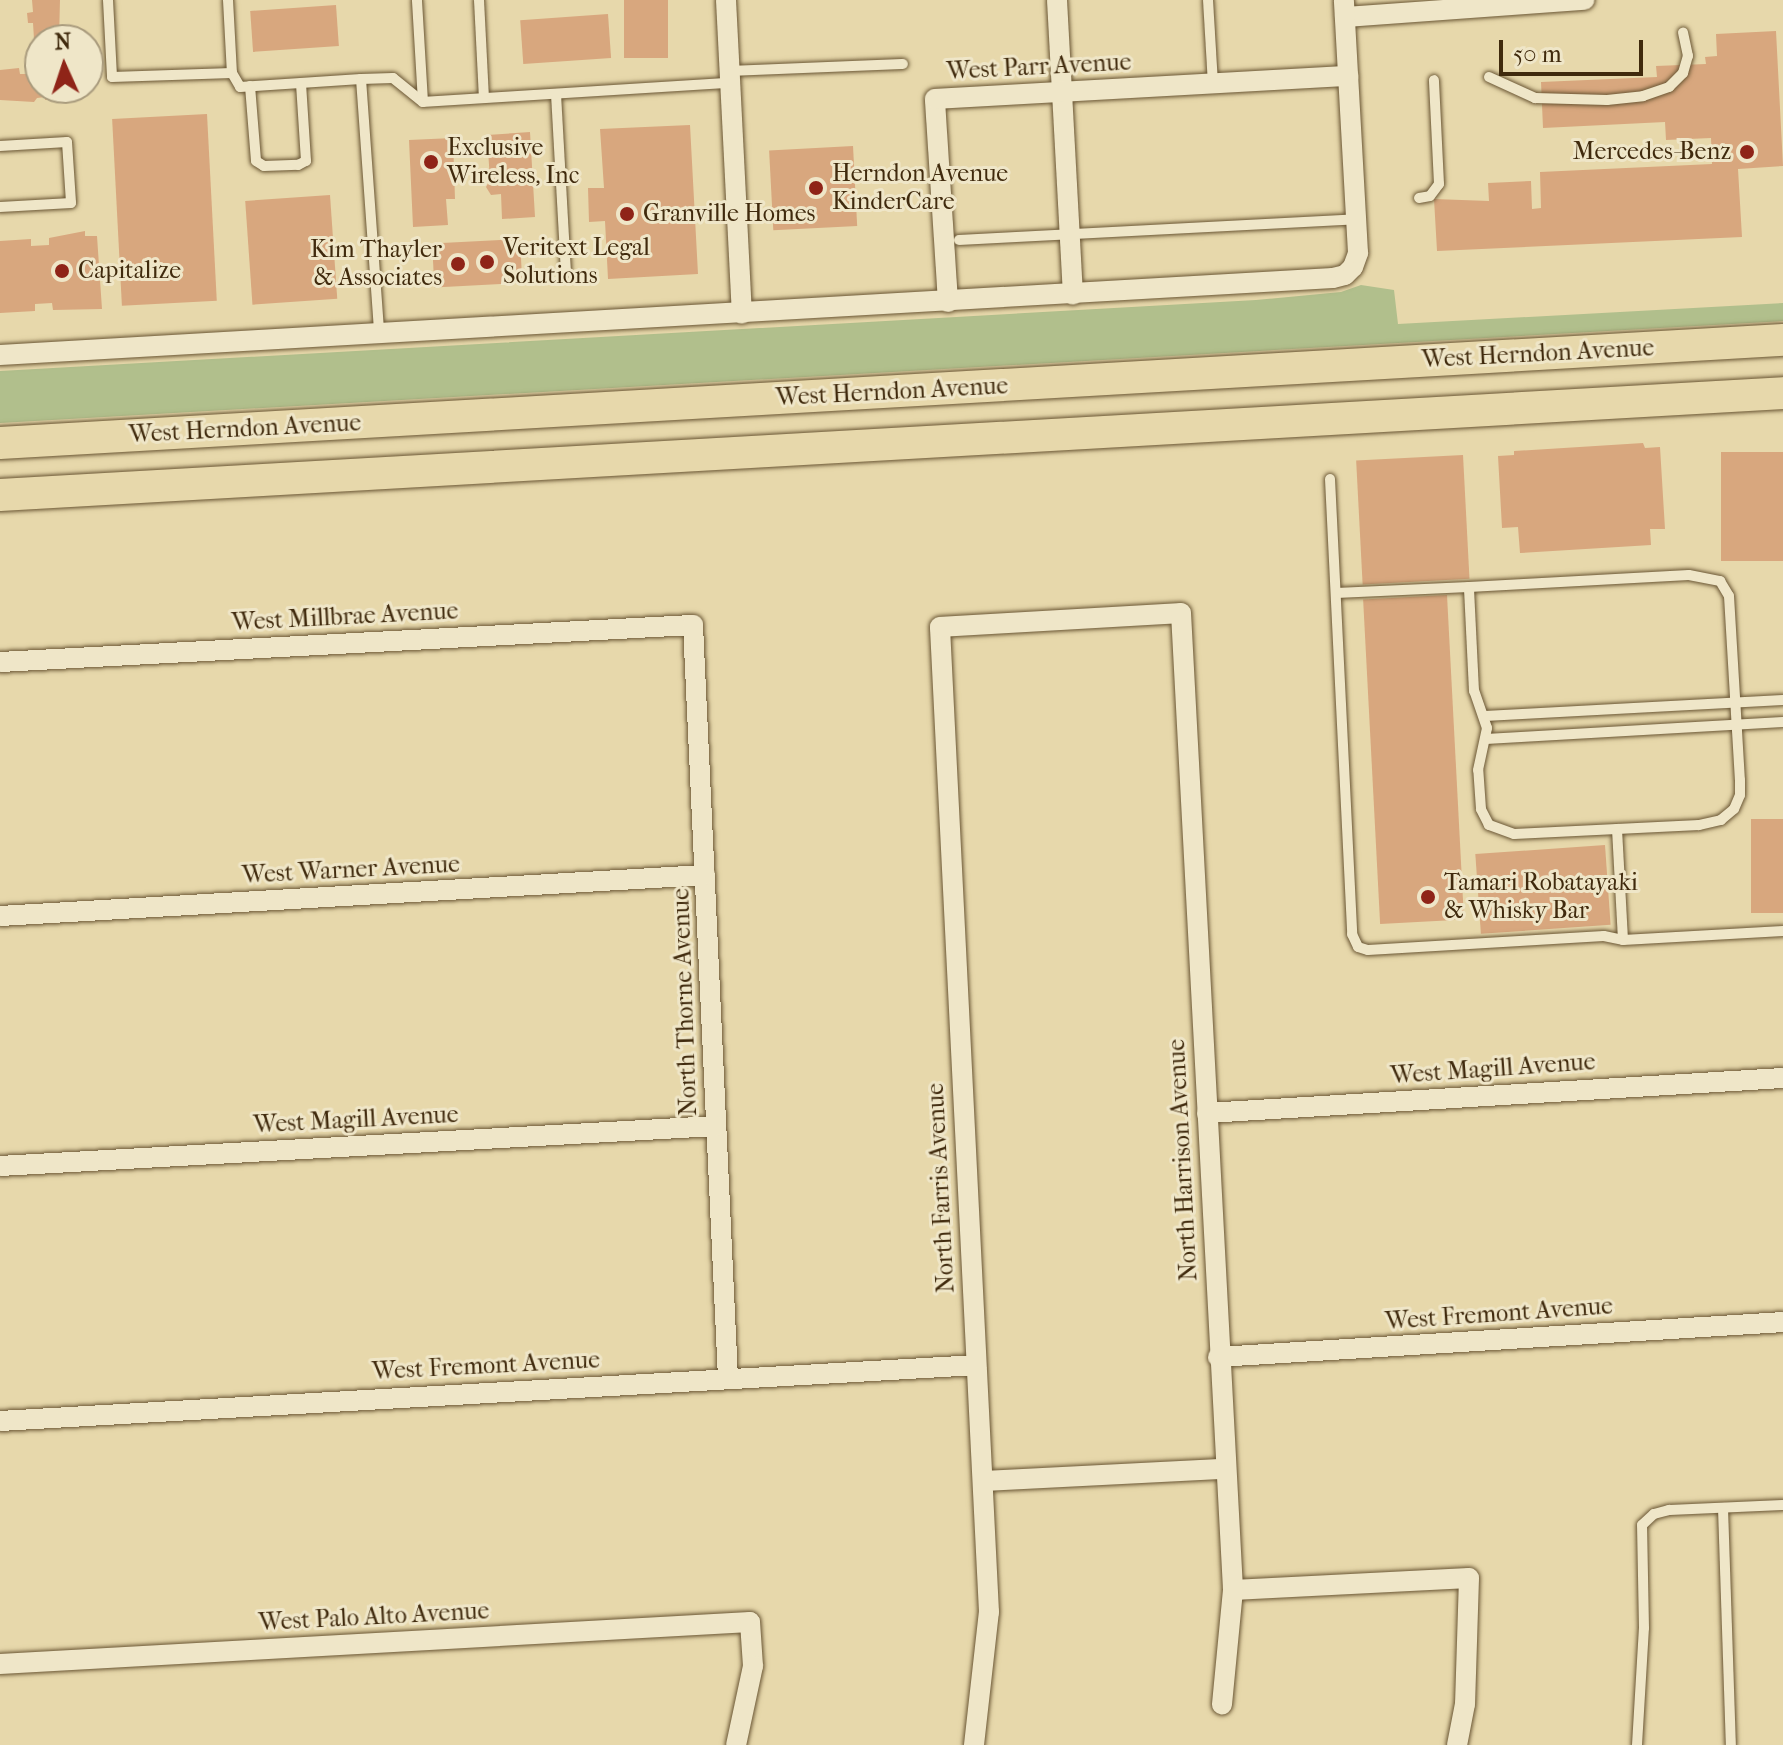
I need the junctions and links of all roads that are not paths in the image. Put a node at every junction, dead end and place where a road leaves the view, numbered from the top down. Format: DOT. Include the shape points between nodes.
graph roads {
  1 [pos="108,0"];
  2 [pos="228,0"];
  3 [pos="417,0"];
  4 [pos="479,0"];
  5 [pos="726,0"];
  6 [pos="1057,0"];
  7 [pos="1208,0"];
  8 [pos="1577,1"];
  9 [pos="1345,8"];
  10 [pos="1683,33"];
  11 [pos="903,64"];
  12 [pos="232,73"];
  13 [pos="1348,76"];
  14 [pos="728,77"];
  15 [pos="1489,77"];
  16 [pos="361,79"];
  17 [pos="1434,80"];
  18 [pos="301,83"];
  19 [pos="1213,84"];
  20 [pos="250,86"];
  21 [pos="1062,92"];
  22 [pos="556,94"];
  23 [pos="484,98"];
  24 [pos="423,102"];
  25 [pos="0,146"];
  26 [pos="1419,198"];
  27 [pos="0,207"];
  28 [pos="1356,219"];
  29 [pos="1069,234"];
  30 [pos="959,240"];
  31 [pos="566,272"];
  32 [pos="1073,295"];
  33 [pos="948,302"];
  34 [pos="742,314"];
  35 [pos="379,333"];
  36 [pos="1783,340"];
  37 [pos="0,355"];
  38 [pos="1783,393"];
  39 [pos="0,443"];
  40 [pos="1330,479"];
  41 [pos="0,495"];
  42 [pos="1469,587"];
  43 [pos="1336,593"];
  44 [pos="693,625"];
  45 [pos="940,627"];
  46 [pos="0,662"];
  47 [pos="1783,700"];
  48 [pos="1737,703"];
  49 [pos="1485,716"];
  50 [pos="1783,722"];
  51 [pos="1738,725"];
  52 [pos="1486,739"];
  53 [pos="1617,829"];
  54 [pos="705,875"];
  55 [pos="0,916"];
  56 [pos="1783,931"];
  57 [pos="1623,940"];
  58 [pos="1783,1078"];
  59 [pos="1207,1113"];
  60 [pos="716,1126"];
  61 [pos="0,1166"];
  62 [pos="1783,1322"];
  63 [pos="1218,1357"];
  64 [pos="976,1365"];
  65 [pos="728,1378"];
  66 [pos="0,1421"];
  67 [pos="1225,1469"];
  68 [pos="984,1481"];
  69 [pos="1783,1505"];
  70 [pos="1723,1508"];
  71 [pos="1233,1590"];
  72 [pos="0,1664"];
  73 [pos="1222,1704"];
  74 [pos="736,1745"];
  75 [pos="974,1745"];
  76 [pos="1457,1745"];
  77 [pos="1637,1745"];
  78 [pos="1731,1745"];
  1 -- 12 [label="lane" via="112,77"];
  2 -- 12 [label="lane"];
  3 -- 24 [label="lane"];
  4 -- 23 [label="lane"];
  5 -- 14 [label="street"];
  6 -- 21 [label="street"];
  7 -- 19 [label="lane"];
  8 -- 9 [label="street"];
  9 -- 13 [label="street"];
  10 -- 15 [label="lane" via="1688,56 1683,73 1669,87 1643,96 1535,98"];
  11 -- 14 [label="lane"];
  12 -- 20 [label="lane" via="240,87"];
  13 -- 19 [label="street, West Parr Avenue"];
  13 -- 28 [label="street"];
  14 -- 22 [label="lane"];
  14 -- 34 [label="street"];
  16 -- 18 [label="lane"];
  16 -- 24 [label="lane" via="393,78"];
  16 -- 35 [label="lane"];
  17 -- 26 [label="lane" via="1439,184 1430,196"];
  18 -- 20 [label="lane"];
  18 -- 20 [label="lane" via="306,161 298,165 264,166 256,161"];
  19 -- 21 [label="street, West Parr Avenue"];
  21 -- 29 [label="street"];
  21 -- 33 [label="street, West Parr Avenue" via="935,99"];
  22 -- 23 [label="lane"];
  22 -- 31 [label="lane"];
  23 -- 24 [label="lane"];
  25 -- 27 [label="lane" via="67,142 71,203"];
  28 -- 29 [label="lane"];
  28 -- 32 [label="street" via="1358,253 1353,267 1333,278"];
  29 -- 30 [label="lane"];
  29 -- 32 [label="street"];
  32 -- 33 [label="street"];
  33 -- 34 [label="street"];
  34 -- 35 [label="street"];
  35 -- 37 [label="street"];
  36 -- 39 [label="main road, West Herndon Avenue"];
  38 -- 41 [label="main road"];
  40 -- 43 [label="lane"];
  42 -- 43 [label="lane"];
  42 -- 48 [label="lane" via="1712,577 1729,596"];
  42 -- 49 [label="lane" via="1474,691"];
  43 -- 57 [label="lane" via="1352,934 1358,947 1604,936"];
  44 -- 46 [label="street, West Millbrae Avenue"];
  44 -- 54 [label="street, North Thorne Avenue"];
  45 -- 59 [label="street, North Harrison Avenue" via="1181,613"];
  45 -- 64 [label="street, North Farris Avenue"];
  47 -- 48 [label="lane"];
  48 -- 49 [label="lane"];
  48 -- 51 [label="lane"];
  49 -- 52 [label="lane"];
  50 -- 51 [label="lane"];
  51 -- 52 [label="lane"];
  51 -- 53 [label="lane" via="1740,795 1734,809 1710,824"];
  52 -- 53 [label="lane" via="1478,770 1481,809 1496,831"];
  53 -- 57 [label="lane"];
  54 -- 55 [label="street, West Warner Avenue"];
  54 -- 60 [label="street, North Thorne Avenue"];
  56 -- 57 [label="lane"];
  58 -- 59 [label="street, West Magill Avenue"];
  59 -- 63 [label="street, North Harrison Avenue"];
  60 -- 61 [label="street, West Magill Avenue"];
  60 -- 65 [label="street, North Thorne Avenue"];
  62 -- 63 [label="street, West Fremont Avenue"];
  63 -- 67 [label="street, North Harrison Avenue"];
  64 -- 65 [label="street, West Fremont Avenue"];
  64 -- 68 [label="street, North Farris Avenue"];
  65 -- 66 [label="street, West Fremont Avenue"];
  67 -- 68 [label="street"];
  67 -- 71 [label="street, North Harrison Avenue"];
  68 -- 75 [label="street, North Farris Avenue" via="989,1612"];
  69 -- 70 [label="lane"];
  70 -- 77 [label="lane" via="1669,1510 1642,1525 1644,1628"];
  70 -- 78 [label="lane"];
  71 -- 73 [label="street, North Harrison Avenue"];
  71 -- 76 [label="street" via="1469,1578 1465,1704"];
  72 -- 74 [label="street, West Palo Alto Avenue" via="750,1622 752,1678"];
}
